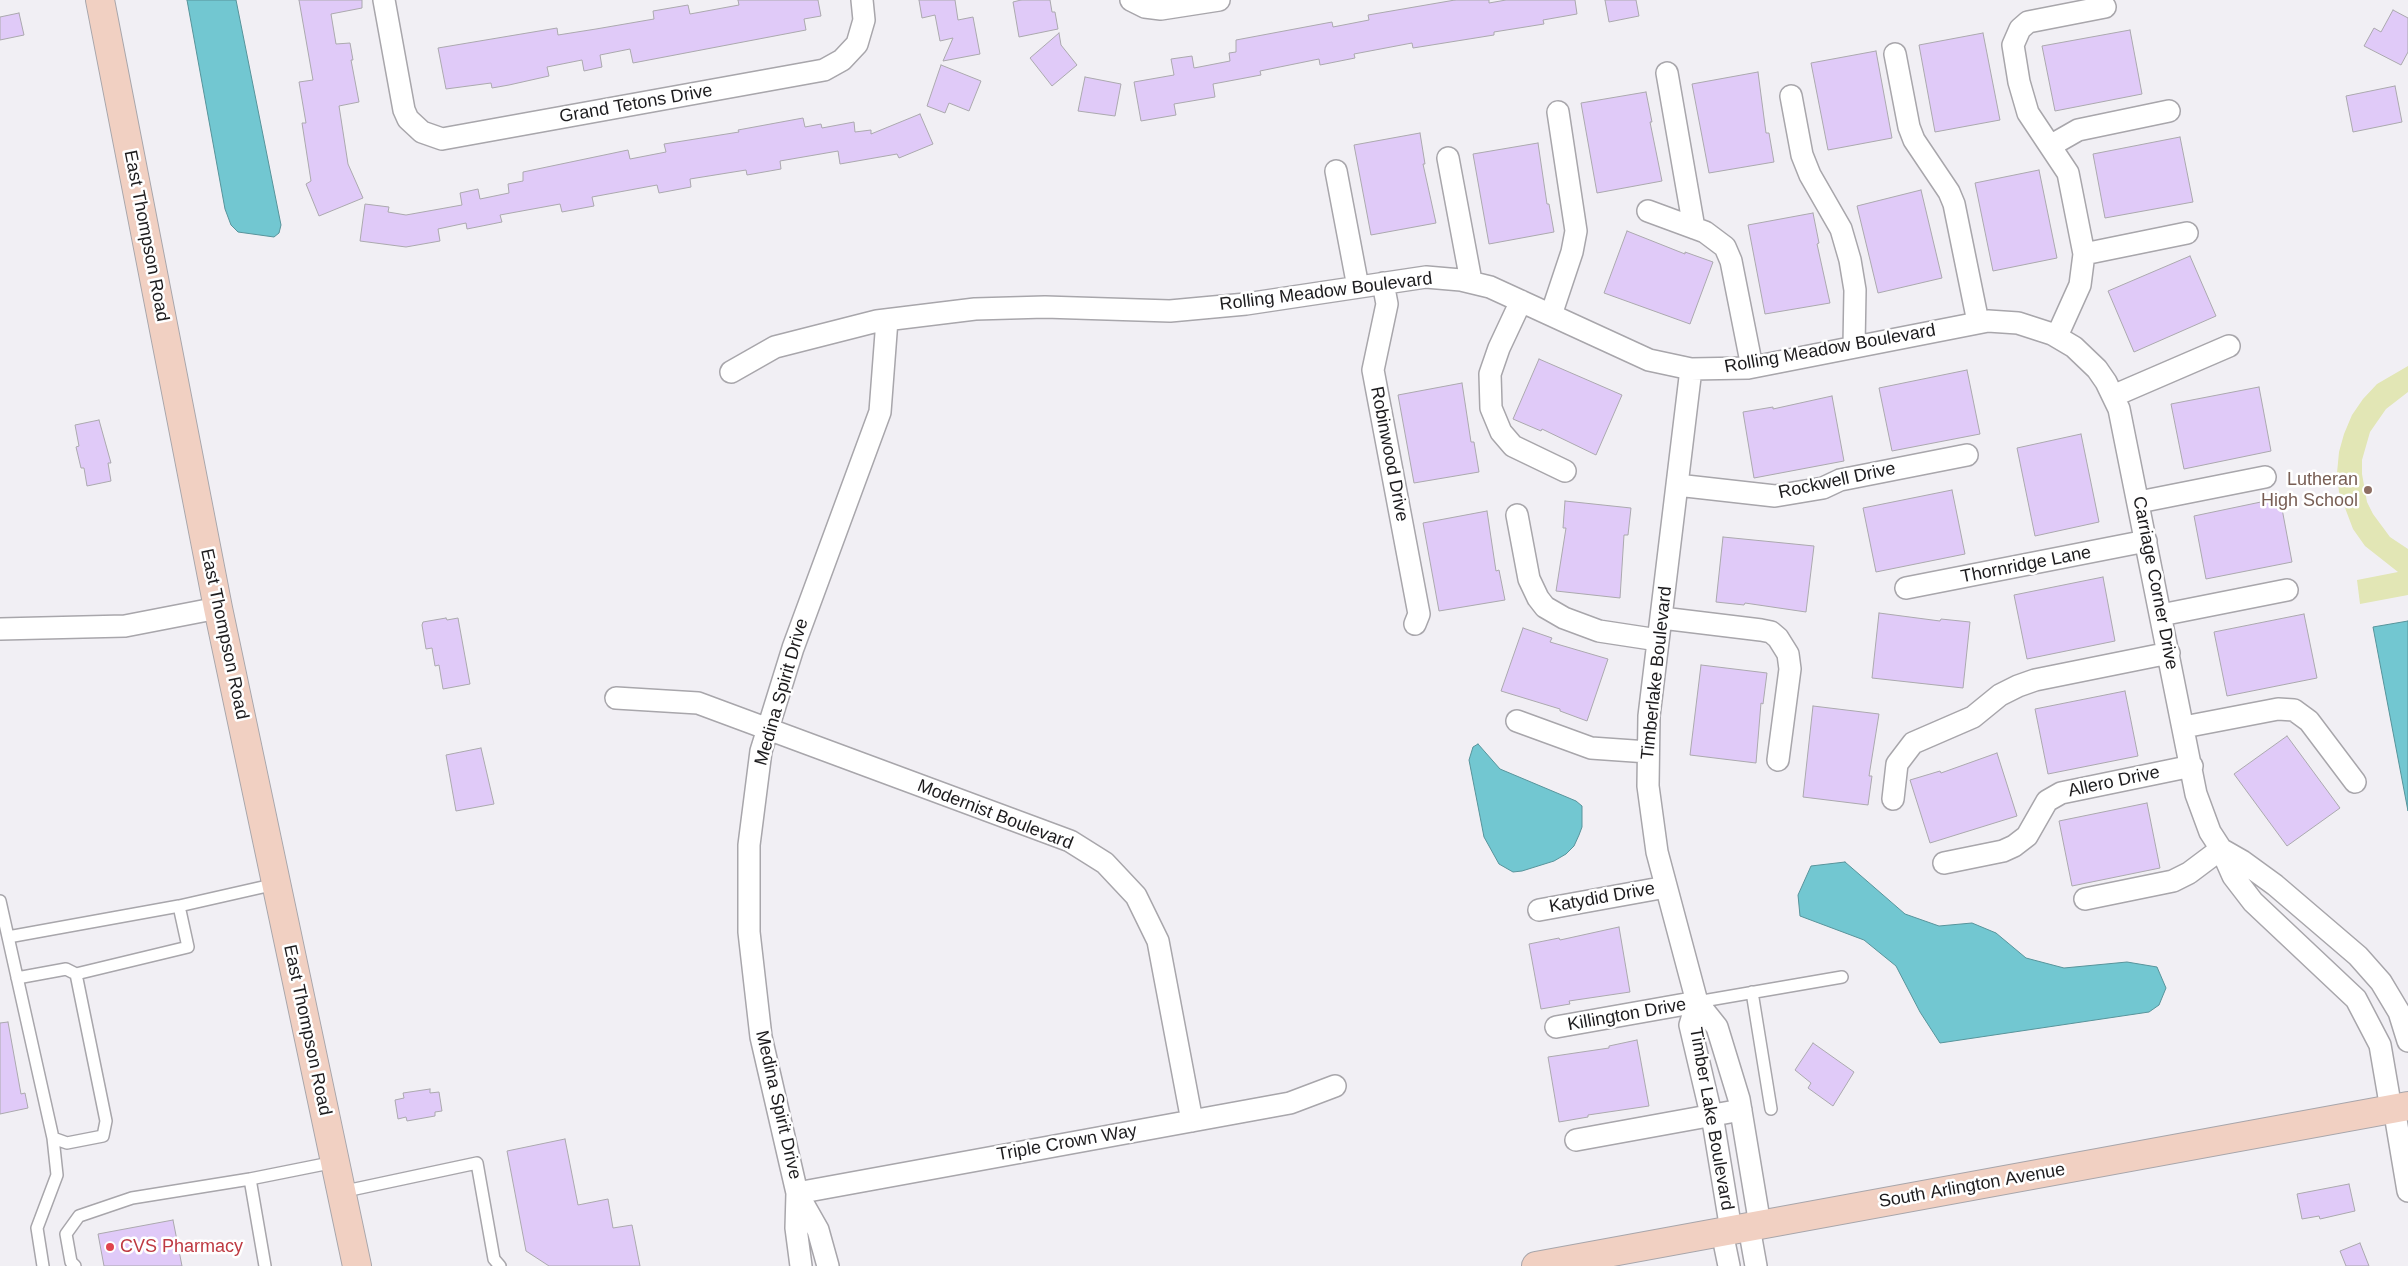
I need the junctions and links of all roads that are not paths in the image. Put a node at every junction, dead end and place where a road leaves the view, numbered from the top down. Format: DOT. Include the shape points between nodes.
graph roads {
  1 [pos="100,0"];
  2 [pos="384,0"];
  3 [pos="862,0"];
  4 [pos="1131,0"];
  5 [pos="1219,0"];
  6 [pos="2105,6"];
  7 [pos="1896,54"];
  8 [pos="1667,73"];
  9 [pos="1791,96"];
  10 [pos="1558,112"];
  11 [pos="2169,112"];
  12 [pos="2050,146"];
  13 [pos="1448,158"];
  14 [pos="1336,172"];
  15 [pos="1648,210"];
  16 [pos="1694,228"];
  17 [pos="2187,233"];
  18 [pos="2084,254"];
  19 [pos="1383,282"];
  20 [pos="1471,282"];
  21 [pos="1358,287"];
  22 [pos="1521,301"];
  23 [pos="1551,315"];
  24 [pos="886,320"];
  25 [pos="1978,322"];
  26 [pos="2057,336"];
  27 [pos="1854,346"];
  28 [pos="2229,346"];
  29 [pos="1752,367"];
  30 [pos="1692,369"];
  31 [pos="731,372"];
  32 [pos="2113,396"];
  33 [pos="1966,455"];
  34 [pos="1565,471"];
  35 [pos="2265,477"];
  36 [pos="1678,485"];
  37 [pos="2139,502"];
  38 [pos="1517,515"];
  39 [pos="2146,541"];
  40 [pos="1906,588"];
  41 [pos="2287,590"];
  42 [pos="218,608"];
  43 [pos="2161,615"];
  44 [pos="1662,618"];
  45 [pos="1415,624"];
  46 [pos="0,629"];
  47 [pos="1658,640"];
  48 [pos="2169,653"];
  49 [pos="616,698"];
  50 [pos="1517,721"];
  51 [pos="2184,727"];
  52 [pos="768,729"];
  53 [pos="1648,752"];
  54 [pos="1778,760"];
  55 [pos="2192,766"];
  56 [pos="2355,782"];
  57 [pos="1893,799"];
  58 [pos="2222,852"];
  59 [pos="1944,863"];
  60 [pos="276,884"];
  61 [pos="1666,887"];
  62 [pos="2085,899"];
  63 [pos="0,900"];
  64 [pos="179,906"];
  65 [pos="1539,910"];
  66 [pos="8,937"];
  67 [pos="76,974"];
  68 [pos="1842,977"];
  69 [pos="17,978"];
  70 [pos="1752,992"];
  71 [pos="1697,1002"];
  72 [pos="1556,1028"];
  73 [pos="2408,1040"];
  74 [pos="1335,1086"];
  75 [pos="2398,1107"];
  76 [pos="1771,1109"];
  77 [pos="1741,1110"];
  78 [pos="1711,1115"];
  79 [pos="1192,1121"];
  80 [pos="53,1138"];
  81 [pos="1576,1140"];
  82 [pos="335,1162"];
  83 [pos="250,1179"];
  84 [pos="2408,1191"];
  85 [pos="341,1192"];
  86 [pos="797,1193"];
  87 [pos="1741,1228"];
  88 [pos="43,1266"];
  89 [pos="75,1266"];
  90 [pos="265,1266"];
  91 [pos="357,1266"];
  92 [pos="500,1266"];
  93 [pos="801,1266"];
  94 [pos="828,1266"];
  95 [pos="1536,1266"];
  96 [pos="1729,1266"];
  97 [pos="1756,1266"];
  1 -- 42 [label="main road, East Thompson Road"];
  2 -- 3 [label="street, Grand Tetons Drive" via="408,119 416,128 432,136 451,138 824,70 852,51 863,26"];
  4 -- 5 [label="street" via="1145,7 1161,9"];
  6 -- 12 [label="street" via="2028,22 2014,39 2024,103"];
  7 -- 25 [label="street" via="1914,140 1954,204"];
  8 -- 16 [label="street"];
  9 -- 27 [label="street" via="1802,155 1841,230 1850,260 1855,290"];
  10 -- 23 [label="street" via="1576,231"];
  11 -- 12 [label="street" via="2078,130"];
  12 -- 18 [label="street" via="2061,160 2070,182"];
  13 -- 20 [label="street"];
  14 -- 21 [label="street"];
  15 -- 16 [label="street"];
  16 -- 29 [label="street" via="1725,247 1731,261"];
  17 -- 18 [label="street"];
  18 -- 26 [label="street" via="2080,284"];
  19 -- 20 [label="street, Rolling Meadow Boulevard" via="1426,276"];
  19 -- 21 [label="street, Rolling Meadow Boulevard"];
  19 -- 45 [label="street, Robinwood Drive" via="1387,304 1373,370 1419,614"];
  20 -- 22 [label="street, Rolling Meadow Boulevard"];
  21 -- 24 [label="street, Rolling Meadow Boulevard" via="1246,304 1170,311 1045,307 975,309"];
  22 -- 23 [label="street, Rolling Meadow Boulevard"];
  22 -- 34 [label="street" via="1498,348 1490,374 1491,408 1501,432 1513,446"];
  23 -- 30 [label="street, Rolling Meadow Boulevard" via="1649,360"];
  24 -- 31 [label="street, Rolling Meadow Boulevard" via="775,347"];
  24 -- 52 [label="street, Medina Spirit Drive" via="880,412 793,648"];
  25 -- 26 [label="street, Rolling Meadow Boulevard" via="2018,323"];
  25 -- 27 [label="street, Rolling Meadow Boulevard"];
  26 -- 32 [label="street, Carriage Corner Drive" via="2086,357"];
  27 -- 29 [label="street, Rolling Meadow Boulevard"];
  28 -- 32 [label="street"];
  29 -- 30 [label="street, Rolling Meadow Boulevard"];
  30 -- 36 [label="street, Timberlake Boulevard"];
  32 -- 37 [label="street, Carriage Corner Drive" via="2123,422"];
  33 -- 36 [label="street, Rockwell Drive" via="1775,496"];
  35 -- 37 [label="street"];
  36 -- 44 [label="street, Timberlake Boulevard"];
  37 -- 39 [label="street, Carriage Corner Drive"];
  38 -- 47 [label="street" via="1529,579 1545,607 1599,631"];
  39 -- 40 [label="street, Thornridge Lane"];
  39 -- 43 [label="street, Carriage Corner Drive"];
  41 -- 43 [label="street"];
  42 -- 46 [label="street" via="125,626"];
  42 -- 60 [label="main road, East Thompson Road"];
  43 -- 48 [label="street, Carriage Corner Drive"];
  44 -- 47 [label="street, Timberlake Boulevard"];
  44 -- 54 [label="street" via="1771,632 1781,642 1788,654 1790,669"];
  47 -- 53 [label="street, Timberlake Boulevard"];
  48 -- 51 [label="street, Carriage Corner Drive"];
  48 -- 57 [label="street" via="2036,680 2012,688 1968,720 1913,743 1897,764"];
  49 -- 52 [label="street, Modernist Boulevard" via="698,703"];
  50 -- 53 [label="street" via="1591,748"];
  51 -- 55 [label="street, Carriage Corner Drive"];
  51 -- 56 [label="street" via="2278,709 2294,710 2309,721"];
  52 -- 79 [label="street, Modernist Boulevard" via="1070,841 1105,863 1136,896 1158,941"];
  52 -- 86 [label="street, Medina Spirit Drive" via="761,751 749,845 749,932 760,1037"];
  53 -- 61 [label="street, Timberlake Boulevard" via="1649,803"];
  55 -- 58 [label="street, Carriage Corner Drive" via="2202,812"];
  55 -- 59 [label="street, Allero Drive" via="2062,792 2047,801 2026,836 2014,846"];
  58 -- 62 [label="street" via="2173,881"];
  58 -- 73 [label="street, Carriage Corner Drive" via="2242,861 2275,885 2358,956 2381,982 2399,1012"];
  58 -- 75 [label="street, Carriage Corner Drive" via="2233,876 2253,902 2356,999 2380,1045"];
  60 -- 64 [label="lane"];
  60 -- 82 [label="main road, East Thompson Road"];
  61 -- 65 [label="street, Katydid Drive"];
  61 -- 71 [label="street, Timberlake Boulevard"];
  63 -- 66 [label="lane"];
  64 -- 66 [label="lane"];
  64 -- 67 [label="lane" via="188,947"];
  66 -- 69 [label="lane"];
  67 -- 69 [label="lane" via="66,969"];
  67 -- 80 [label="lane" via="106,1121 103,1136 67,1143"];
  68 -- 70 [label="lane"];
  69 -- 80 [label="lane"];
  70 -- 71 [label="lane"];
  70 -- 76 [label="lane"];
  71 -- 72 [label="street, Killington Drive"];
  71 -- 77 [label="street, Timber Lake Boulevard" via="1717,1027"];
  71 -- 78 [label="street, Timber Lake Boulevard" via="1690,1025"];
  74 -- 79 [label="street, Triple Crown Way" via="1290,1103"];
  75 -- 84 [label="street, Carriage Corner Drive"];
  75 -- 87 [label="main road, South Arlington Avenue"];
  77 -- 78 [label="street"];
  77 -- 87 [label="street, Timber Lake Boulevard"];
  78 -- 81 [label="street"];
  78 -- 87 [label="street, Timber Lake Boulevard"];
  79 -- 86 [label="street, Triple Crown Way"];
  80 -- 88 [label="lane" via="57,1175 37,1228"];
  82 -- 83 [label="lane"];
  82 -- 85 [label="main road, East Thompson Road"];
  83 -- 89 [label="lane" via="132,1198 79,1216 66,1234 71,1262"];
  83 -- 90 [label="lane"];
  85 -- 91 [label="main road, East Thompson Road"];
  85 -- 92 [label="lane" via="477,1164 494,1259"];
  86 -- 93 [label="street, Medina Spirit Drive" via="796,1228"];
  86 -- 94 [label="street, Medina Spirit Drive" via="818,1230"];
  87 -- 95 [label="main road, South Arlington Avenue"];
  87 -- 96 [label="street, Timber Lake Boulevard"];
  87 -- 97 [label="street, Timber Lake Boulevard"];
}
